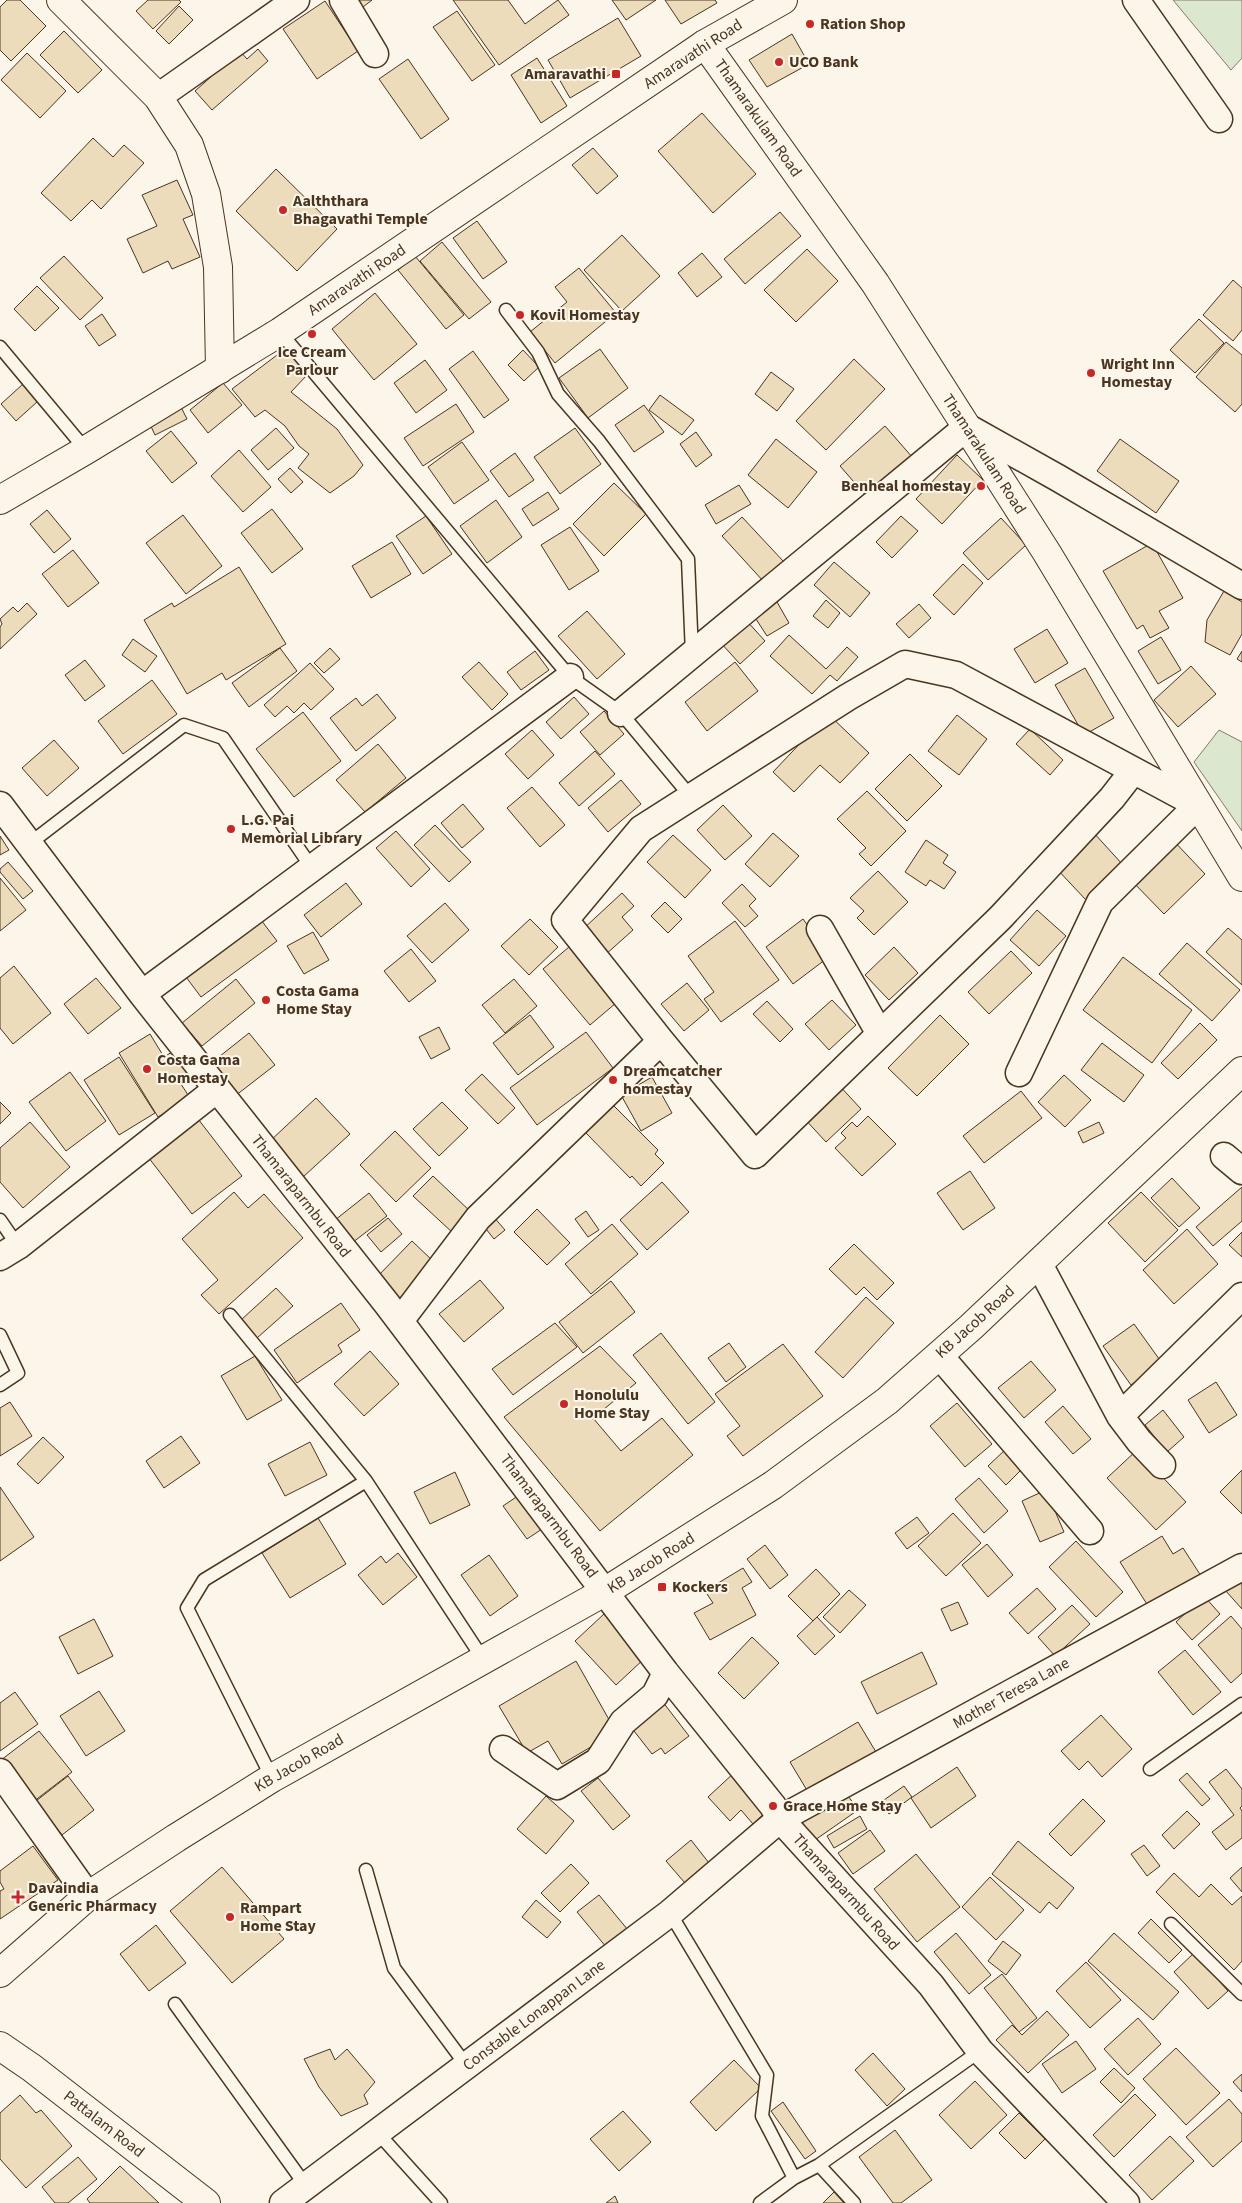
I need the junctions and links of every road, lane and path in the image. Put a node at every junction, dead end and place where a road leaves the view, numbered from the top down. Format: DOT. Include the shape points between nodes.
graph roads {
  1 [pos="61,0"];
  2 [pos="296,0"];
  3 [pos="343,0"];
  4 [pos="1136,0"];
  5 [pos="765,4"];
  6 [pos="705,44"];
  7 [pos="375,54"];
  8 [pos="158,97"];
  9 [pos="1219,119"];
  10 [pos="506,310"];
  11 [pos="280,332"];
  12 [pos="0,347"];
  13 [pos="220,369"];
  14 [pos="967,427"];
  15 [pos="86,450"];
  16 [pos="0,500"];
  17 [pos="1242,586"];
  18 [pos="692,654"];
  19 [pos="570,677"];
  20 [pos="621,714"];
  21 [pos="1133,771"];
  22 [pos="691,797"];
  23 [pos="0,805"];
  24 [pos="1198,805"];
  25 [pos="29,844"];
  26 [pos="312,868"];
  27 [pos="1242,877"];
  28 [pos="820,929"];
  29 [pos="142,994"];
  30 [pos="880,1034"];
  31 [pos="661,1041"];
  32 [pos="1242,1071"];
  33 [pos="1018,1073"];
  34 [pos="217,1089"];
  35 [pos="0,1220"];
  36 [pos="9,1251"];
  37 [pos="1039,1264"];
  38 [pos="1242,1296"];
  39 [pos="230,1315"];
  40 [pos="400,1321"];
  41 [pos="0,1335"];
  42 [pos="939,1355"];
  43 [pos="0,1385"];
  44 [pos="1120,1416"];
  45 [pos="1162,1465"];
  46 [pos="366,1481"];
  47 [pos="1090,1531"];
  48 [pos="1242,1567"];
  49 [pos="606,1591"];
  50 [pos="483,1659"];
  51 [pos="666,1673"];
  52 [pos="1242,1704"];
  53 [pos="503,1749"];
  54 [pos="1150,1769"];
  55 [pos="0,1772"];
  56 [pos="272,1778"];
  57 [pos="780,1819"];
  58 [pos="366,1870"];
  59 [pos="88,1896"];
  60 [pos="670,1913"];
  61 [pos="1171,1924"];
  62 [pos="0,1973"];
  63 [pos="1242,1994"];
  64 [pos="176,2004"];
  65 [pos="0,2046"];
  66 [pos="980,2050"];
  67 [pos="466,2065"];
  68 [pos="377,2132"];
  69 [pos="819,2165"];
  70 [pos="794,2178"];
  71 [pos="306,2186"];
  72 [pos="206,2203"];
  73 [pos="283,2203"];
  74 [pos="441,2203"];
  75 [pos="760,2203"];
  76 [pos="854,2203"];
  77 [pos="1126,2203"];
  1 -- 8 [label="main road"];
  2 -- 8 [label="street"];
  3 -- 7 [label="street"];
  4 -- 9 [label="street"];
  5 -- 6 [label="main road, Amaravathi Road"];
  6 -- 11 [label="main road, Amaravathi Road"];
  6 -- 14 [label="main road, Thamarakulam Road" via="874,283"];
  8 -- 13 [label="main road" via="189,145 206,194 218,267"];
  10 -- 18 [label="lane" via="538,352 558,394 688,559"];
  11 -- 13 [label="main road, Amaravathi Road"];
  11 -- 19 [label="lane"];
  12 -- 15 [label="lane"];
  13 -- 15 [label="main road, Amaravathi Road"];
  14 -- 17 [label="street"];
  14 -- 18 [label="street"];
  14 -- 24 [label="main road, Thamarakulam Road" via="1047,553"];
  15 -- 16 [label="main road, Amaravathi Road"];
  18 -- 20 [label="street"];
  19 -- 20 [label="lane"];
  19 -- 26 [label="street"];
  20 -- 22 [label="lane"];
  21 -- 22 [label="street" via="956,675 906,664 848,696"];
  21 -- 24 [label="street"];
  21 -- 30 [label="street" via="1112,798 1000,918"];
  22 -- 31 [label="street" via="641,829 565,920"];
  23 -- 25 [label="street, Thamaraparmbu Road"];
  24 -- 27 [label="main road, Thamarakulam Road"];
  24 -- 33 [label="street" via="1100,902"];
  25 -- 26 [label="lane" via="184,725 223,738"];
  25 -- 29 [label="street, Thamaraparmbu Road"];
  26 -- 29 [label="street"];
  28 -- 30 [label="street"];
  29 -- 34 [label="street, Thamaraparmbu Road"];
  30 -- 31 [label="street" via="755,1155"];
  31 -- 40 [label="street" via="478,1218"];
  32 -- 37 [label="main road, KB Jacob Road"];
  34 -- 36 [label="street"];
  34 -- 40 [label="street, Thamaraparmbu Road"];
  35 -- 36 [label="lane"];
  37 -- 42 [label="main road, KB Jacob Road"];
  37 -- 44 [label="street"];
  38 -- 44 [label="street"];
  39 -- 46 [label="lane"];
  40 -- 49 [label="street, Thamaraparmbu Road"];
  41 -- 43 [label="lane" via="18,1373"];
  42 -- 47 [label="street"];
  42 -- 49 [label="main road, KB Jacob Road" via="887,1401 773,1485"];
  44 -- 45 [label="street" via="1138,1441"];
  46 -- 50 [label="lane"];
  46 -- 56 [label="lane" via="204,1580 187,1608"];
  48 -- 57 [label="street, Mother Teresa Lane"];
  49 -- 50 [label="main road, KB Jacob Road"];
  49 -- 51 [label="street, Thamaraparmbu Road"];
  50 -- 56 [label="main road, KB Jacob Road"];
  51 -- 53 [label="street" via="655,1695 623,1722 598,1761 556,1786"];
  51 -- 57 [label="street, Thamaraparmbu Road" via="774,1806"];
  52 -- 54 [label="lane"];
  55 -- 59 [label="street"];
  56 -- 59 [label="main road, KB Jacob Road"];
  57 -- 60 [label="street, Constable Lonappan Lane"];
  57 -- 66 [label="street, Thamaraparmbu Road" via="931,1985"];
  58 -- 67 [label="lane" via="394,1968"];
  59 -- 62 [label="main road, KB Jacob Road"];
  60 -- 67 [label="street, Constable Lonappan Lane"];
  60 -- 70 [label="lane" via="766,2075 762,2116"];
  61 -- 63 [label="lane"];
  64 -- 71 [label="lane"];
  65 -- 72 [label="main road, Pattalam Road"];
  66 -- 69 [label="lane"];
  66 -- 77 [label="street, Thamaraparmbu Road"];
  67 -- 68 [label="street, Constable Lonappan Lane"];
  68 -- 71 [label="street, Constable Lonappan Lane"];
  68 -- 74 [label="lane"];
  69 -- 70 [label="lane"];
  69 -- 76 [label="lane"];
  70 -- 75 [label="lane"];
  71 -- 73 [label="street, Constable Lonappan Lane"];
}
